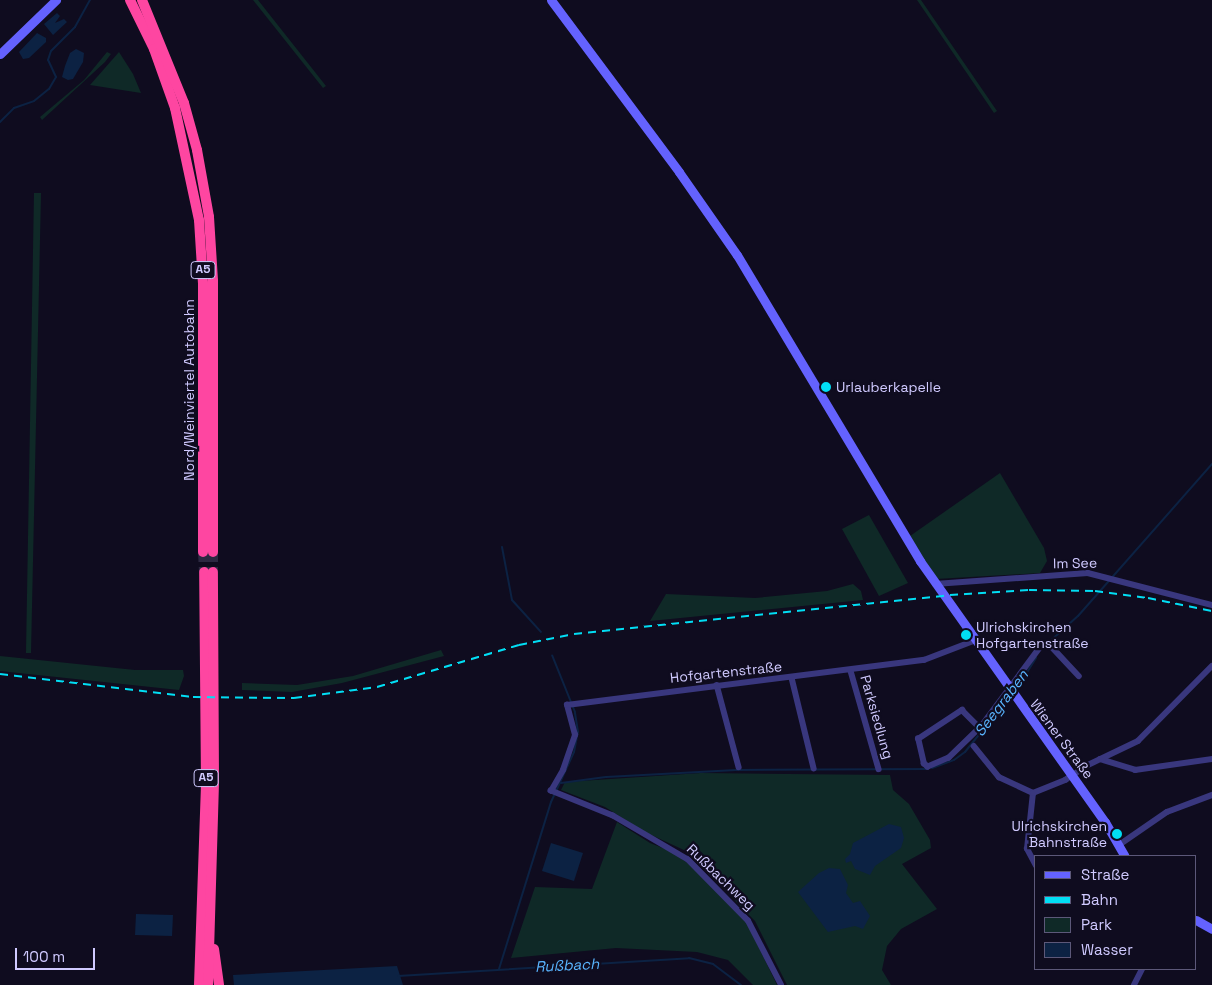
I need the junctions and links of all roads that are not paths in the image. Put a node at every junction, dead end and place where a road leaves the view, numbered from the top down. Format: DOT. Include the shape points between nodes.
graph roads {
  1 [pos="56,0"];
  2 [pos="130,0"];
  3 [pos="142,0"];
  4 [pos="551,0"];
  5 [pos="0,54"];
  6 [pos="208,572"];
  7 [pos="935,584"];
  8 [pos="1212,605"];
  9 [pos="976,640"];
  10 [pos="1211,669"];
  11 [pos="851,671"];
  12 [pos="1079,676"];
  13 [pos="792,678"];
  14 [pos="717,685"];
  15 [pos="1012,694"];
  16 [pos="980,728"];
  17 [pos="974,746"];
  18 [pos="1100,759"];
  19 [pos="1212,759"];
  20 [pos="740,767"];
  21 [pos="814,768"];
  22 [pos="879,769"];
  23 [pos="1072,776"];
  24 [pos="555,792"];
  25 [pos="1033,793"];
  26 [pos="1212,795"];
  27 [pos="1119,845"];
  28 [pos="1124,855"];
  29 [pos="1034,862"];
  30 [pos="206,914"];
  31 [pos="1197,921"];
  32 [pos="1212,929"];
  33 [pos="1142,970"];
  34 [pos="193,985"];
  35 [pos="200,985"];
  36 [pos="208,985"];
  37 [pos="219,985"];
  38 [pos="781,985"];
  39 [pos="1134,985"];
  1 -- 5 [label="street"];
  2 -- 3 [label="highway, Nord/Weinviertel Autobahn / A5" via="154,49 175,108 196,203 203,283 208,552 213,281 209,217 197,150 184,103"];
  4 -- 7 [label="street, Wiener Straße" via="679,172 756,284"];
  6 -- 30 [label="highway, A5" via="215,739"];
  7 -- 8 [label="street, Im See" via="1076,572 1116,577"];
  7 -- 9 [label="street, Wiener Straße"];
  9 -- 11 [label="street, Hofgartenstraße" via="924,660"];
  9 -- 15 [label="street, Wiener Straße"];
  10 -- 18 [label="street" via="1144,735"];
  11 -- 13 [label="street, Hofgartenstraße"];
  11 -- 22 [label="street, Parksiedlung"];
  12 -- 15 [label="street" via="1046,645"];
  13 -- 14 [label="street, Hofgartenstraße"];
  13 -- 21 [label="street"];
  14 -- 20 [label="street"];
  14 -- 24 [label="street, Hofgartenstraße" via="572,704 575,735"];
  15 -- 16 [label="street"];
  15 -- 23 [label="street, Wiener Straße"];
  16 -- 16 [label="street" via="949,758 928,766 924,764 918,739 962,710"];
  17 -- 25 [label="street" via="999,777"];
  18 -- 19 [label="street" via="1135,770"];
  18 -- 23 [label="street"];
  23 -- 25 [label="street"];
  23 -- 27 [label="street, Wiener Straße"];
  24 -- 38 [label="street, Rußbachweg" via="613,816 688,860 748,921"];
  25 -- 29 [label="street" via="1027,849"];
  26 -- 27 [label="street" via="1167,812"];
  27 -- 28 [label="street, Wiener Straße"];
  30 -- 34 [label="highway"];
  30 -- 35 [label="highway, A5"];
  30 -- 36 [label="highway, A5"];
  30 -- 37 [label="highway"];
  31 -- 32 [label="street"];
  33 -- 39 [label="street"];
}
